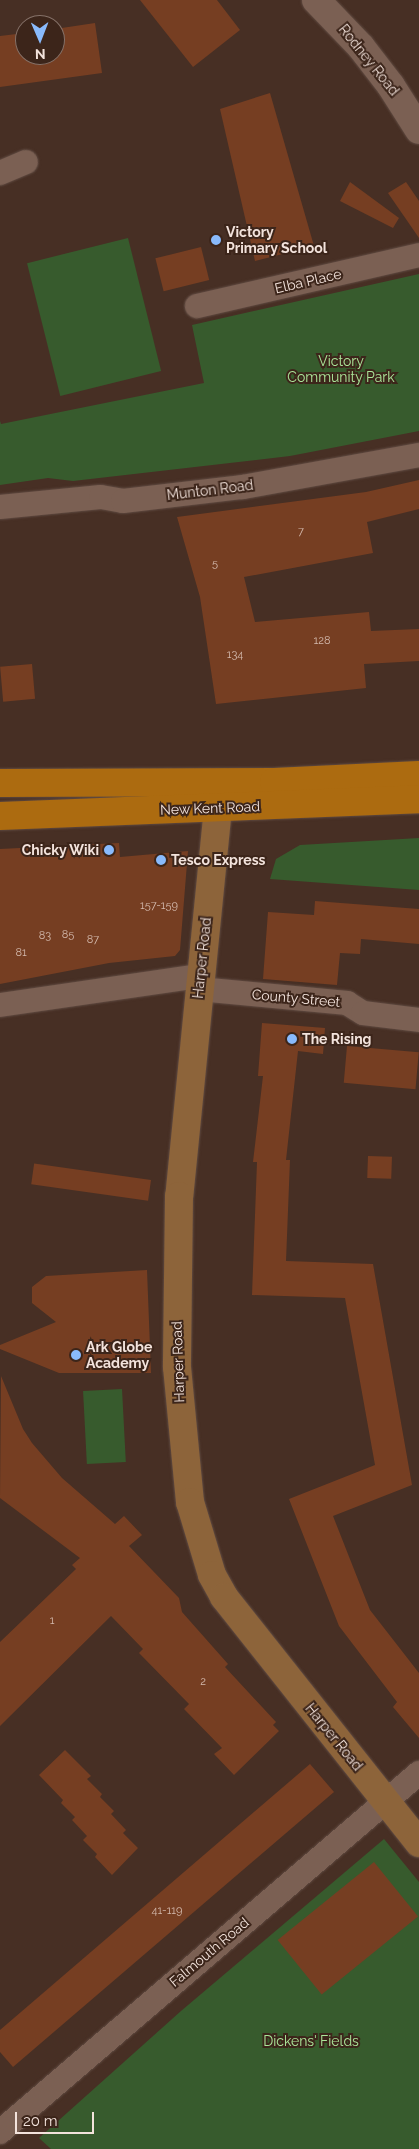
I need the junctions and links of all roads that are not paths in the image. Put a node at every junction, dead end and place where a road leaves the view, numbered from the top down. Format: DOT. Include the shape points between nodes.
graph roads {
  1 [pos="316,0"];
  2 [pos="418,126"];
  3 [pos="26,162"];
  4 [pos="0,173"];
  5 [pos="419,255"];
  6 [pos="197,306"];
  7 [pos="419,455"];
  8 [pos="0,507"];
  9 [pos="419,775"];
  10 [pos="0,783"];
  11 [pos="419,799"];
  12 [pos="218,808"];
  13 [pos="0,816"];
  14 [pos="200,982"];
  15 [pos="0,1005"];
  16 [pos="419,1020"];
  17 [pos="419,1773"];
  18 [pos="386,1801"];
  19 [pos="419,1843"];
  20 [pos="0,2132"];
  1 -- 2 [label="street, Rodney Road" via="361,47"];
  3 -- 4 [label="street"];
  5 -- 6 [label="street, Elba Place"];
  7 -- 8 [label="street, Munton Road" via="243,487 123,501 101,497"];
  9 -- 10 [label="highway, New Kent Road" via="274,782"];
  11 -- 12 [label="highway, New Kent Road"];
  12 -- 13 [label="highway, New Kent Road"];
  12 -- 14 [label="main road, Harper Road"];
  14 -- 15 [label="street, County Street"];
  14 -- 16 [label="street, County Street" via="347,1003 363,1013"];
  14 -- 18 [label="main road, Harper Road" via="181,1170 176,1290 180,1413 190,1502 212,1575 224,1597"];
  17 -- 18 [label="street, Falmouth Road"];
  18 -- 19 [label="main road, Harper Road"];
  18 -- 20 [label="street, Falmouth Road"];
}
